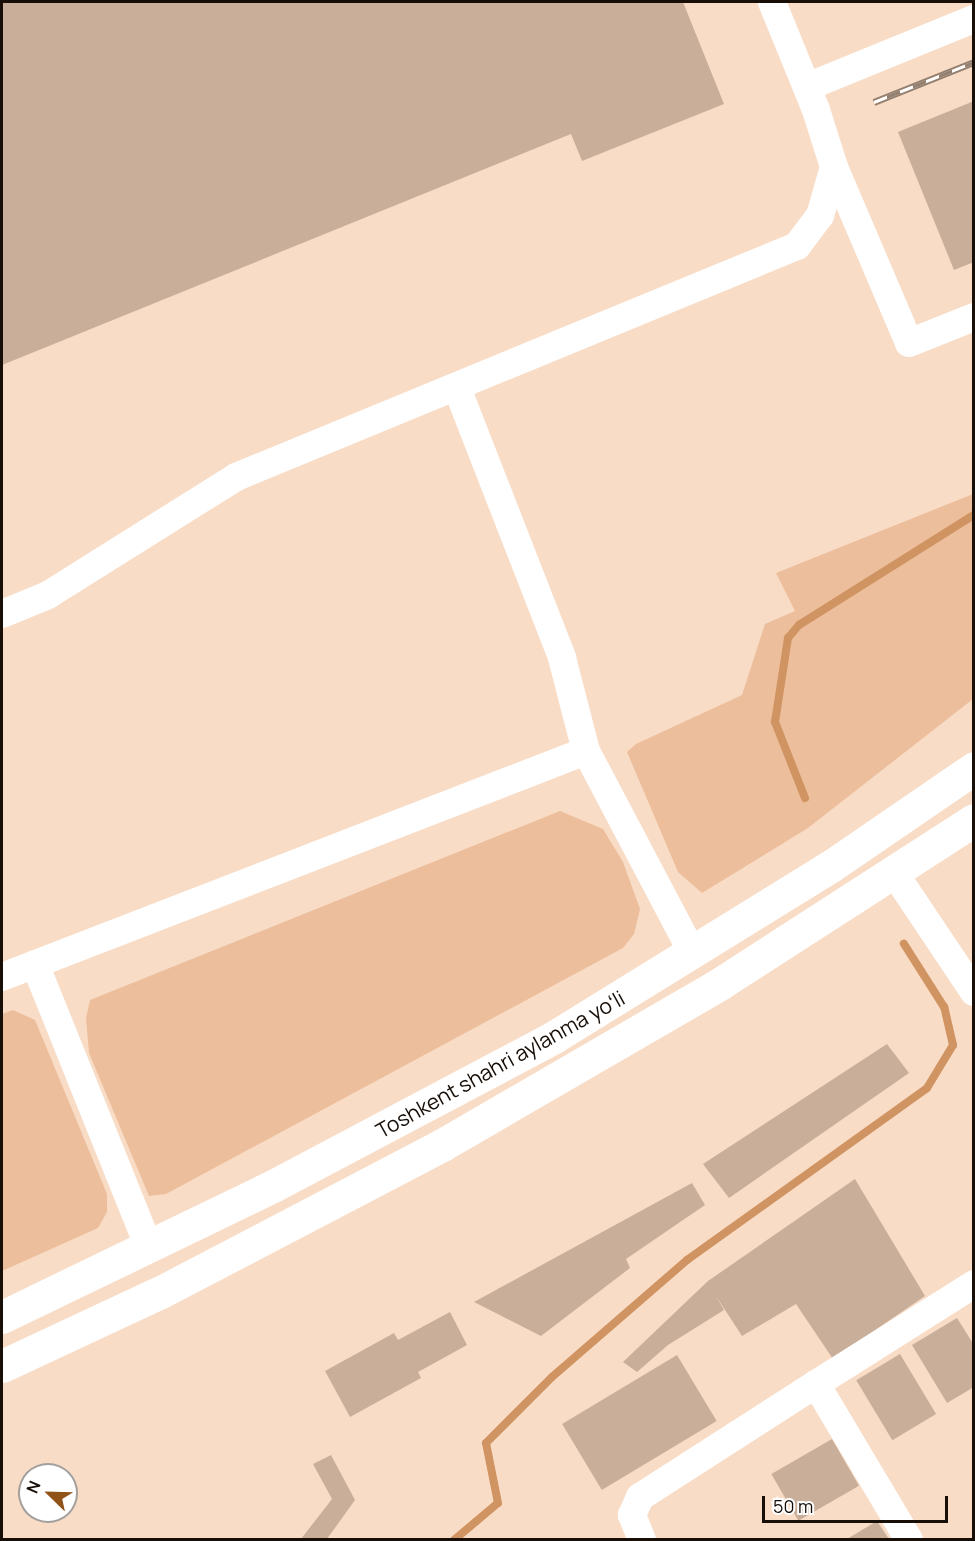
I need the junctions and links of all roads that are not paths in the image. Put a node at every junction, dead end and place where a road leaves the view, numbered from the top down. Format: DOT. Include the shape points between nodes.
graph roads {
  1 [pos="772,2"];
  2 [pos="974,19"];
  3 [pos="807,87"];
  4 [pos="834,167"];
  5 [pos="974,317"];
  6 [pos="457,388"];
  7 [pos="2,614"];
  8 [pos="586,751"];
  9 [pos="974,768"];
  10 [pos="974,820"];
  11 [pos="895,874"];
  12 [pos="693,954"];
  13 [pos="35,964"];
  14 [pos="2,977"];
  15 [pos="970,980"];
  16 [pos="713,988"];
  17 [pos="149,1248"];
  18 [pos="974,1284"];
  19 [pos="2,1317"];
  20 [pos="2,1366"];
  21 [pos="816,1384"];
  22 [pos="642,1539"];
  23 [pos="909,1539"];
  1 -- 3 [label="street"];
  2 -- 3 [label="street"];
  3 -- 4 [label="street"];
  4 -- 5 [label="street" via="909,344"];
  4 -- 6 [label="street" via="820,216 797,246"];
  6 -- 7 [label="street" via="236,477 48,595"];
  6 -- 8 [label="street" via="562,658"];
  8 -- 12 [label="street"];
  8 -- 13 [label="street"];
  9 -- 12 [label="highway, Toshkent shahri aylanma yoʻli"];
  10 -- 11 [label="highway, Toshkent shahri aylanma yoʻli"];
  11 -- 15 [label="street"];
  11 -- 16 [label="highway, Toshkent shahri aylanma yoʻli"];
  12 -- 16 [label="highway"];
  12 -- 17 [label="highway, Toshkent shahri aylanma yoʻli" via="416,1114"];
  13 -- 14 [label="street"];
  13 -- 17 [label="street"];
  16 -- 20 [label="highway, Toshkent shahri aylanma yoʻli" via="302,1221"];
  17 -- 19 [label="highway, Toshkent shahri aylanma yoʻli"];
  18 -- 21 [label="street"];
  21 -- 22 [label="street" via="640,1497 632,1515"];
  21 -- 23 [label="street"];
}
